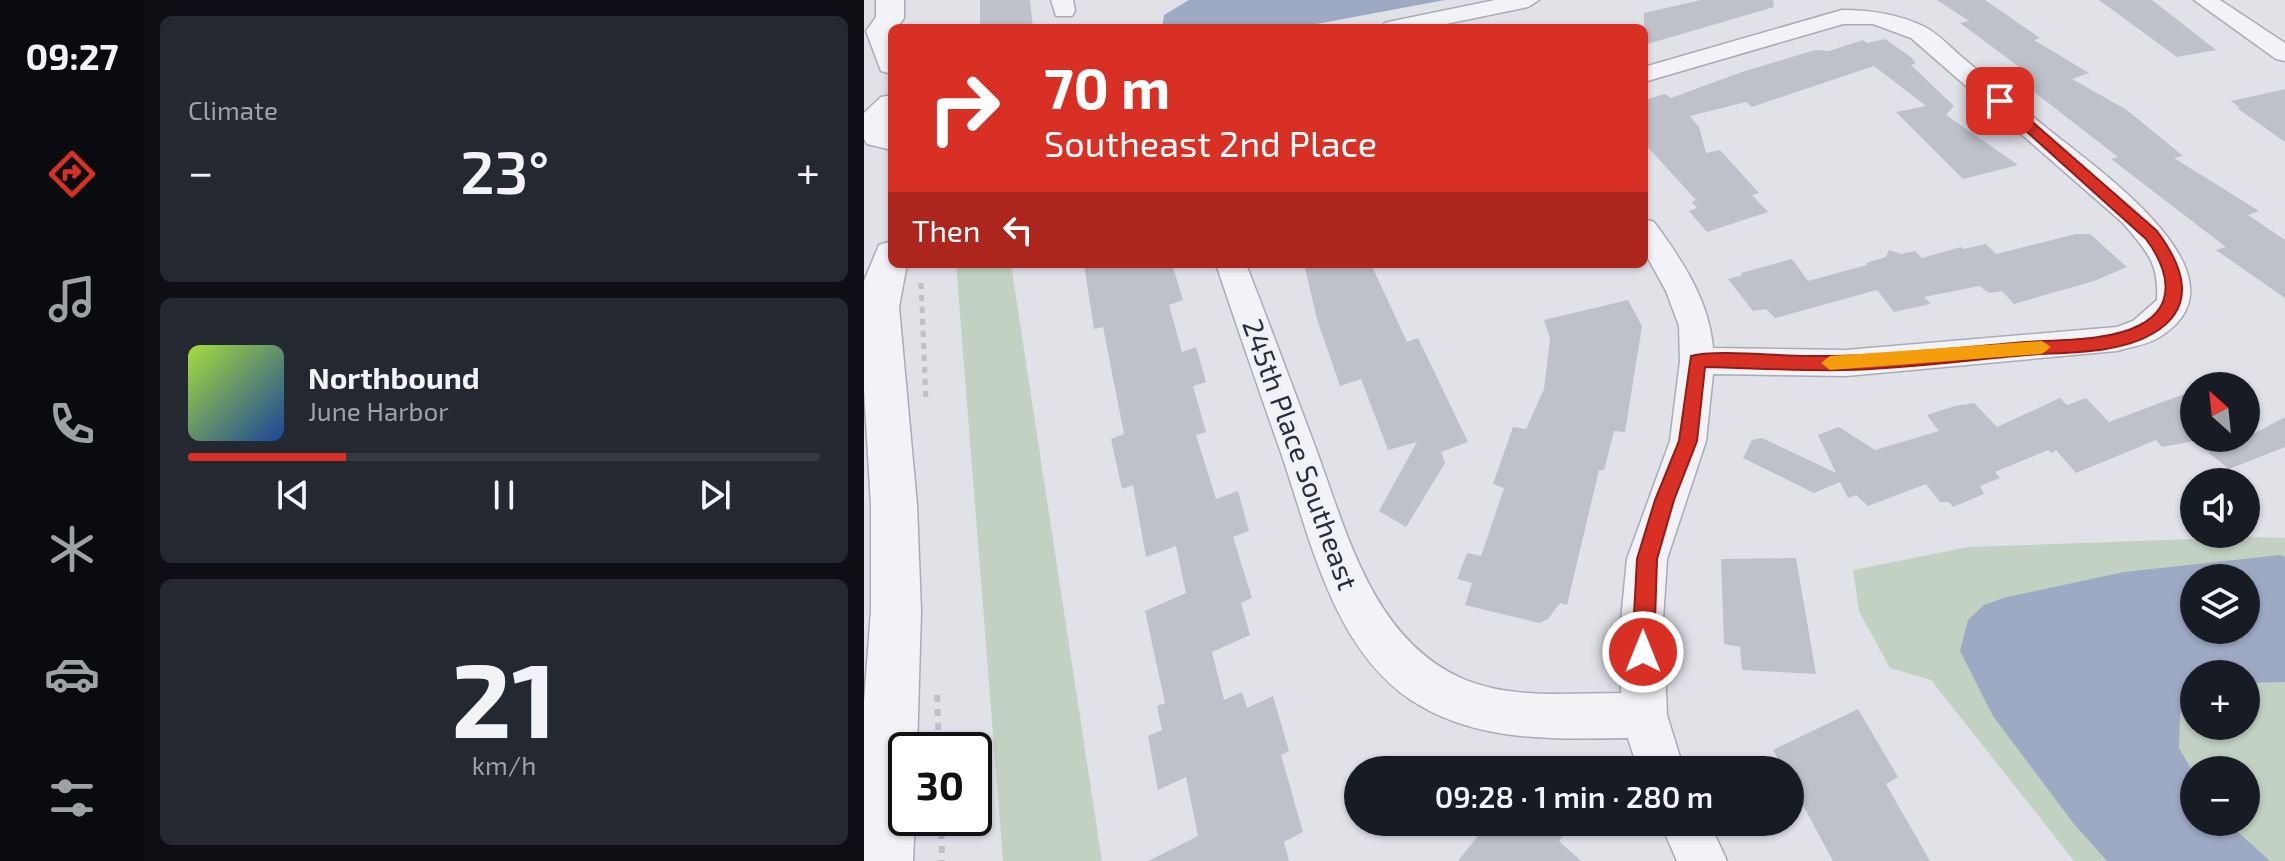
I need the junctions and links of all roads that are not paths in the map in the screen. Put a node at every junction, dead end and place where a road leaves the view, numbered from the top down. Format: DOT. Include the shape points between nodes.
graph roads {
  1 [pos="1528,0"];
  2 [pos="2205,0"];
  3 [pos="895,15"];
  4 [pos="1495,19"];
  5 [pos="1438,24"];
  6 [pos="888,54"];
  7 [pos="2285,54"];
  8 [pos="1648,74"];
  9 [pos="1648,236"];
  10 [pos="888,264"];
  11 [pos="1232,268"];
  12 [pos="1697,361"];
  13 [pos="1644,715"];
  14 [pos="1657,756"];
  15 [pos="1690,836"];
  16 [pos="883,861"];
  17 [pos="1702,861"];
  1 -- 4 [label="street"];
  2 -- 7 [label="street"];
  3 -- 6 [label="street" via="880,31"];
  4 -- 5 [label="street"];
  8 -- 12 [label="street" via="1823,21 1876,17 1904,26 1934,43 2133,216 2166,255 2174,275 2173,302 2163,316 2145,330 2117,339 1846,363"];
  9 -- 12 [label="street" via="1682,291 1695,326"];
  10 -- 16 [label="street" via="879,307 896,611"];
  11 -- 13 [label="street, 245th Place Southeast" via="1346,583 1399,663 1463,704 1518,715"];
  12 -- 13 [label="street" via="1688,441 1647,559"];
  13 -- 14 [label="street"];
  15 -- 17 [label="street"];
}
